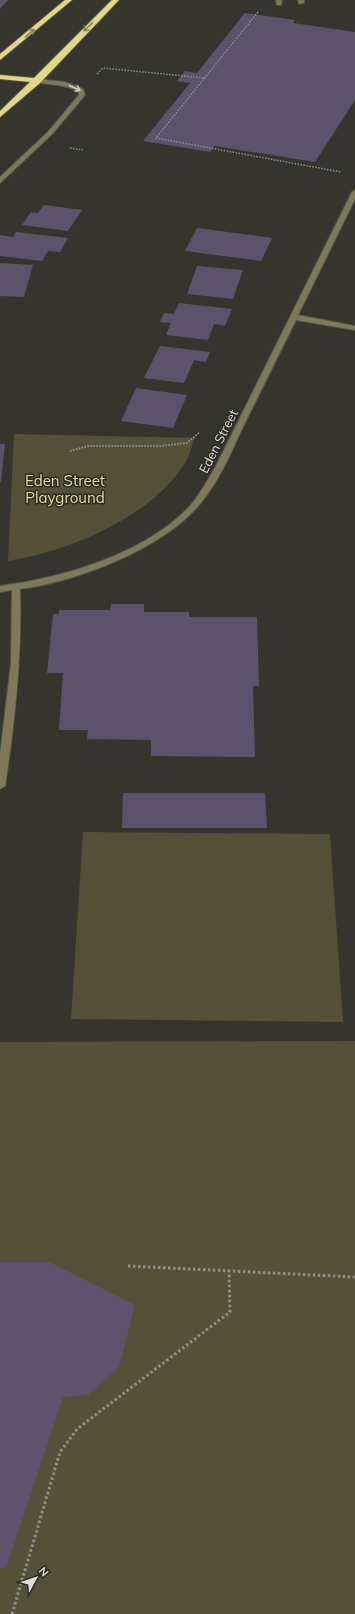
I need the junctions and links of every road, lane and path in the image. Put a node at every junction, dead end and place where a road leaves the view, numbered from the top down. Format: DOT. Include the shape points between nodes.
graph roads {
  1 [pos="69,0"];
  2 [pos="116,0"];
  3 [pos="265,12"];
  4 [pos="0,58"];
  5 [pos="95,76"];
  6 [pos="0,77"];
  7 [pos="204,78"];
  8 [pos="37,81"];
  9 [pos="0,115"];
  10 [pos="341,172"];
  11 [pos="0,181"];
  12 [pos="355,192"];
  13 [pos="294,317"];
  14 [pos="355,328"];
  15 [pos="200,432"];
  16 [pos="70,451"];
  17 [pos="16,588"];
  18 [pos="0,589"];
  19 [pos="0,786"];
  20 [pos="128,1266"];
  21 [pos="229,1271"];
  22 [pos="355,1277"];
  23 [pos="12,1614"];
  4 -- 1 [label="highway, one-way"];
  2 -- 8 [label="highway, one-way"];
  3 -- 7 [label="path" via="257,12"];
  5 -- 7 [label="path" via="103,68"];
  6 -- 8 [label="highway"];
  7 -- 10 [label="path" via="156,138"];
  8 -- 9 [label="highway"];
  8 -- 11 [label="street, one-way" via="64,84 81,90 82,95 50,133"];
  12 -- 13 [label="street, Eden Street"];
  13 -- 14 [label="street"];
  13 -- 17 [label="street, Eden Street" via="219,468 204,494 188,512 148,541 92,567 60,578"];
  15 -- 16 [label="path" via="187,443 160,446 88,446"];
  17 -- 18 [label="street, Eden Street"];
  17 -- 19 [label="street" via="18,632"];
  20 -- 21 [label="path"];
  21 -- 22 [label="path"];
  21 -- 23 [label="path" via="230,1312 77,1429 60,1452"];
}
